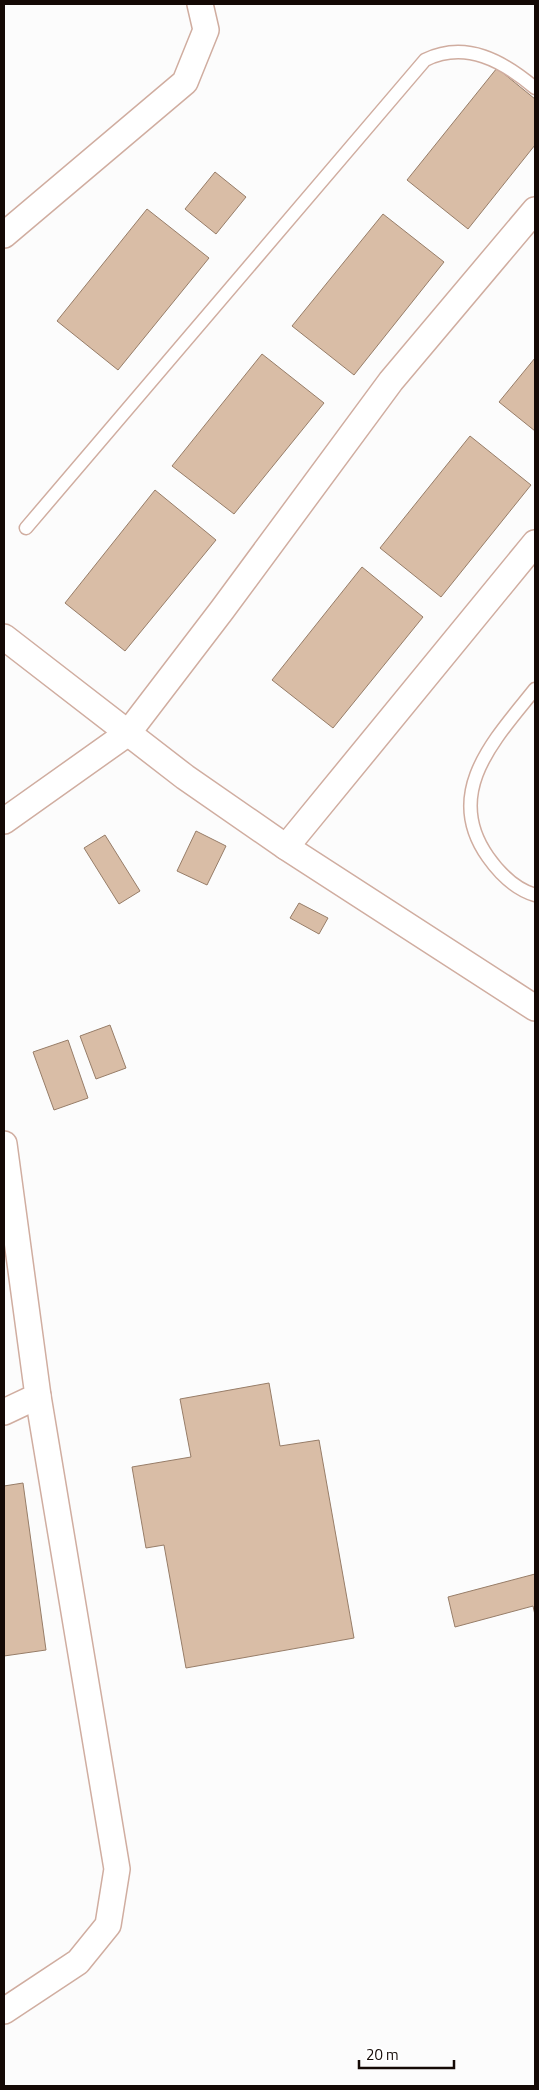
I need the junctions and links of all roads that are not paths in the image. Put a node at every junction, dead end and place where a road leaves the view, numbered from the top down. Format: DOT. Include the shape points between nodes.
graph roads {
  1 [pos="200,4"];
  2 [pos="535,88"];
  3 [pos="535,210"];
  4 [pos="4,235"];
  5 [pos="26,528"];
  6 [pos="535,543"];
  7 [pos="4,637"];
  8 [pos="535,689"];
  9 [pos="128,733"];
  10 [pos="4,821"];
  11 [pos="286,847"];
  12 [pos="535,895"];
  13 [pos="535,1008"];
  14 [pos="4,1144"];
  15 [pos="38,1396"];
  16 [pos="4,1412"];
  17 [pos="4,2011"];
  1 -- 4 [label="street" via="206,30 185,82"];
  2 -- 5 [label="lane" via="504,64 479,55 448,52 425,60"];
  3 -- 9 [label="street" via="391,381"];
  6 -- 11 [label="street"];
  7 -- 9 [label="street"];
  8 -- 12 [label="lane" via="485,754 476,772 472,792 476,832 484,851 510,882"];
  9 -- 10 [label="street"];
  9 -- 11 [label="street"];
  11 -- 13 [label="street"];
  14 -- 15 [label="street"];
  15 -- 16 [label="street"];
  15 -- 17 [label="street" via="117,1869 108,1925 78,1962"];
}
